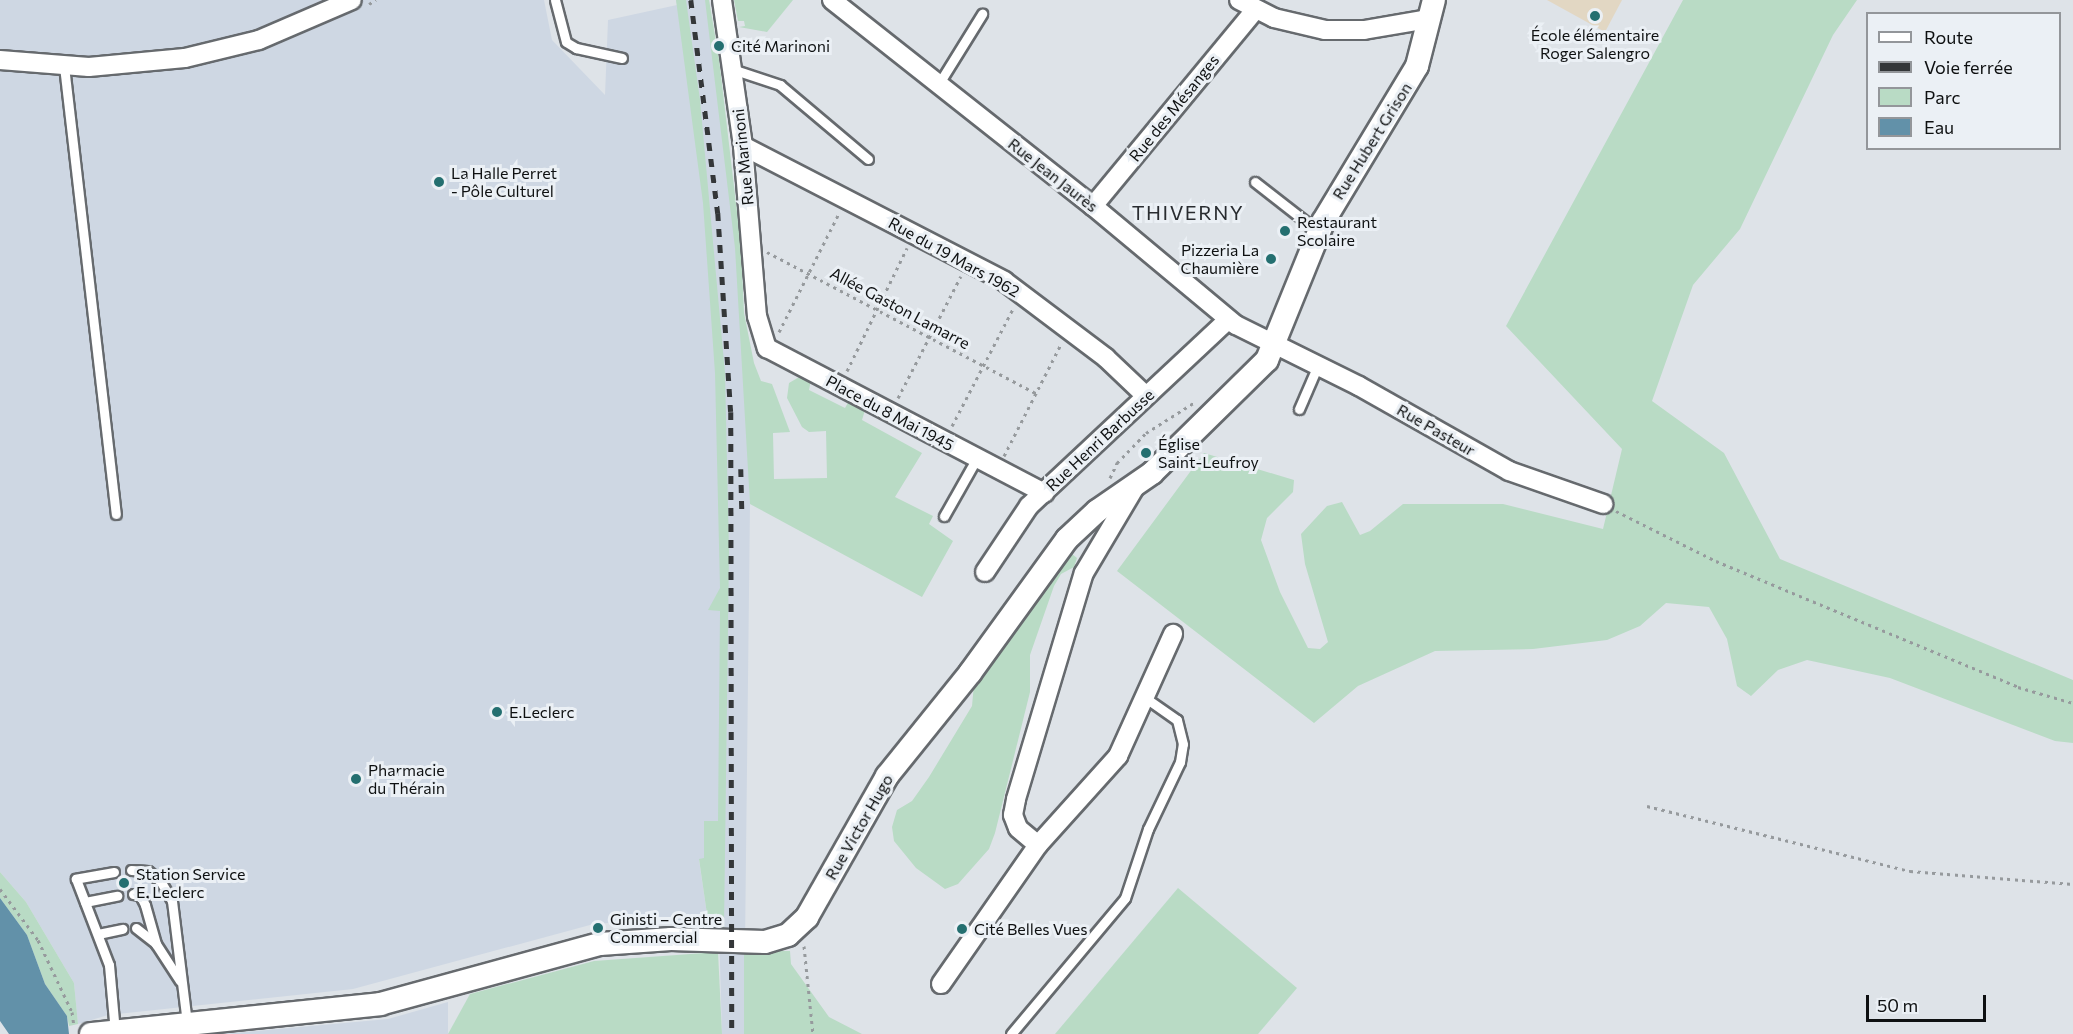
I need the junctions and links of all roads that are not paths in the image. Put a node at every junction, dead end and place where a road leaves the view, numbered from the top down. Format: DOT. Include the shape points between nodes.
graph roads {
  1 [pos="352,0"];
  2 [pos="555,0"];
  3 [pos="722,0"];
  4 [pos="832,0"];
  5 [pos="1247,5"];
  6 [pos="1432,10"];
  7 [pos="982,14"];
  8 [pos="622,57"];
  9 [pos="0,60"];
  10 [pos="64,66"];
  11 [pos="732,69"];
  12 [pos="938,85"];
  13 [pos="743,146"];
  14 [pos="868,159"];
  15 [pos="1255,183"];
  16 [pos="1093,206"];
  17 [pos="1319,232"];
  18 [pos="1228,320"];
  19 [pos="1275,345"];
  20 [pos="770,350"];
  21 [pos="1318,365"];
  22 [pos="1146,396"];
  23 [pos="1299,408"];
  24 [pos="977,458"];
  25 [pos="1135,487"];
  26 [pos="1044,493"];
  27 [pos="1603,504"];
  28 [pos="116,514"];
  29 [pos="944,516"];
  30 [pos="985,572"];
  31 [pos="1173,634"];
  32 [pos="1145,698"];
  33 [pos="1038,845"];
  34 [pos="131,870"];
  35 [pos="114,872"];
  36 [pos="133,894"];
  37 [pos="117,896"];
  38 [pos="85,902"];
  39 [pos="136,928"];
  40 [pos="122,929"];
  41 [pos="98,934"];
  42 [pos="156,944"];
  43 [pos="182,984"];
  44 [pos="941,984"];
  45 [pos="188,1024"];
  46 [pos="115,1032"];
  47 [pos="91,1034"];
  48 [pos="1011,1034"];
  1 -- 10 [label="street" via="296,27 228,49 148,63"];
  2 -- 8 [label="lane" via="566,42 576,48"];
  3 -- 11 [label="street, Rue Marinoni"];
  4 -- 12 [label="street, Rue Jean Jaurès"];
  5 -- 6 [label="street" via="1299,26 1338,31"];
  5 -- 16 [label="street, Rue des Mésanges"];
  6 -- 17 [label="street, Rue Hubert Grison" via="1414,71"];
  7 -- 12 [label="lane"];
  9 -- 10 [label="street"];
  10 -- 28 [label="lane"];
  11 -- 13 [label="street, Rue Marinoni"];
  11 -- 14 [label="lane" via="780,85"];
  12 -- 16 [label="street, Rue Jean Jaurès"];
  13 -- 20 [label="street, Rue Marinoni" via="757,316 763,342"];
  13 -- 22 [label="street, Rue du 19 Mars 1962" via="1021,293"];
  15 -- 17 [label="lane"];
  16 -- 18 [label="street, Rue Jean Jaurès"];
  17 -- 19 [label="street, Rue Hubert Grison"];
  18 -- 19 [label="street, Rue Jean Jaurès"];
  18 -- 22 [label="street, Rue Henri Barbusse"];
  19 -- 21 [label="street, Rue Pasteur"];
  19 -- 25 [label="street, Rue Victor Hugo" via="1262,366"];
  20 -- 24 [label="street, Place du 8 Mai 1945"];
  21 -- 23 [label="lane"];
  21 -- 27 [label="street, Rue Pasteur" via="1509,471"];
  22 -- 26 [label="street, Rue Henri Barbusse"];
  24 -- 26 [label="street, Place du 8 Mai 1945"];
  24 -- 29 [label="lane"];
  25 -- 33 [label="street" via="1084,573 1016,799 1013,815 1018,828"];
  25 -- 45 [label="street, Rue Victor Hugo" via="1109,503 1067,539 970,673 887,776 801,924 781,939 671,939 586,946 400,1000 358,1008"];
  26 -- 30 [label="street, Rue Henri Barbusse" via="1024,512"];
  31 -- 32 [label="street"];
  32 -- 33 [label="street" via="1118,756"];
  32 -- 48 [label="lane" via="1177,720 1183,744 1180,762 1148,829 1125,898"];
  33 -- 44 [label="street"];
  34 -- 43 [label="lane" via="148,871 161,882 172,901"];
  35 -- 38 [label="lane" via="76,879"];
  36 -- 42 [label="lane" via="140,895 145,905"];
  37 -- 38 [label="lane"];
  38 -- 41 [label="lane"];
  39 -- 42 [label="lane"];
  40 -- 41 [label="lane"];
  41 -- 46 [label="lane" via="109,965"];
  42 -- 43 [label="lane"];
  43 -- 45 [label="lane"];
  45 -- 46 [label="street, Rue Victor Hugo"];
  46 -- 47 [label="street, Rue Victor Hugo"];
}
